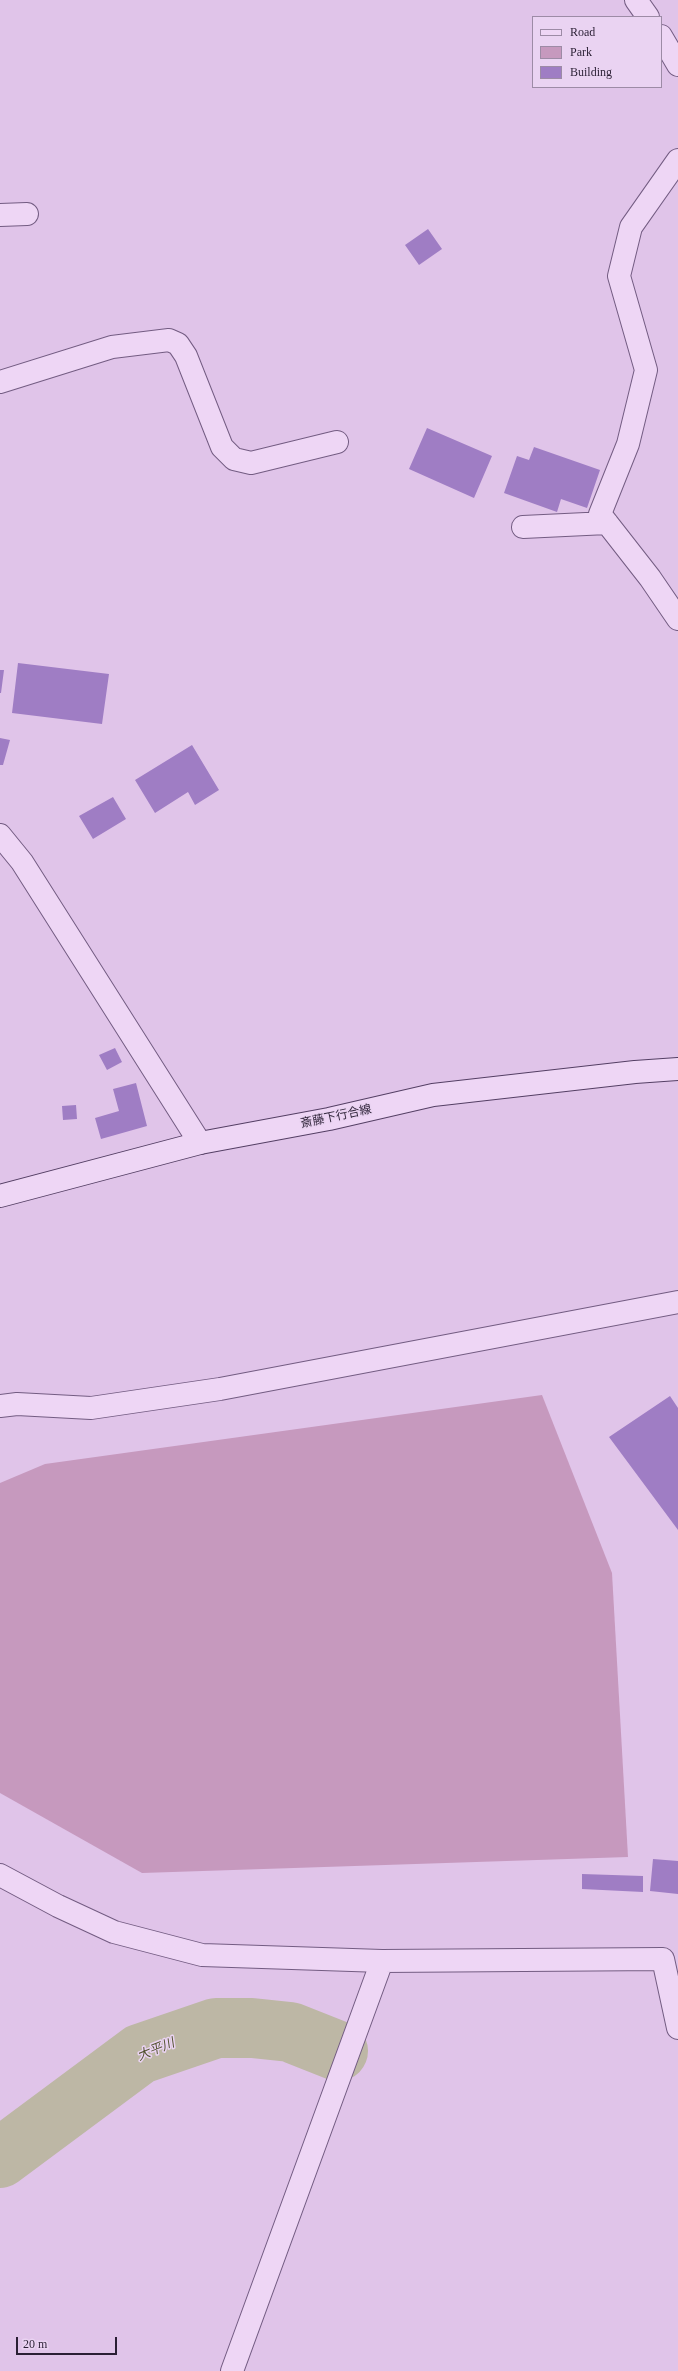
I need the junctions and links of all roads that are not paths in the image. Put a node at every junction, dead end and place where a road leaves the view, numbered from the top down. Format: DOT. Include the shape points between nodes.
graph roads {
  1 [pos="636,0"];
  2 [pos="647,16"];
  3 [pos="662,38"];
  4 [pos="678,65"];
  5 [pos="678,160"];
  6 [pos="27,214"];
  7 [pos="0,215"];
  8 [pos="0,382"];
  9 [pos="337,442"];
  10 [pos="607,523"];
  11 [pos="523,527"];
  12 [pos="678,619"];
  13 [pos="0,835"];
  14 [pos="678,1069"];
  15 [pos="200,1143"];
  16 [pos="0,1196"];
  17 [pos="678,1302"];
  18 [pos="0,1406"];
  19 [pos="0,1875"];
  20 [pos="382,1961"];
  21 [pos="678,2028"];
  22 [pos="232,2371"];
  1 -- 2 [label="street"];
  3 -- 4 [label="street"];
  5 -- 10 [label="street" via="631,227 619,276 646,370 628,444 600,514"];
  6 -- 7 [label="street"];
  8 -- 9 [label="street" via="112,347 169,340 178,344 186,356 222,447 234,459 251,463"];
  10 -- 11 [label="street"];
  10 -- 12 [label="street"];
  13 -- 15 [label="street" via="22,862"];
  14 -- 15 [label="street, 斎藤下行合線" via="433,1095 329,1119"];
  15 -- 16 [label="street, 斎藤下行合線"];
  17 -- 18 [label="street" via="220,1389 91,1408 17,1404"];
  19 -- 20 [label="street" via="114,1932 202,1955"];
  20 -- 21 [label="street" via="663,1959"];
  20 -- 22 [label="street"];
}
